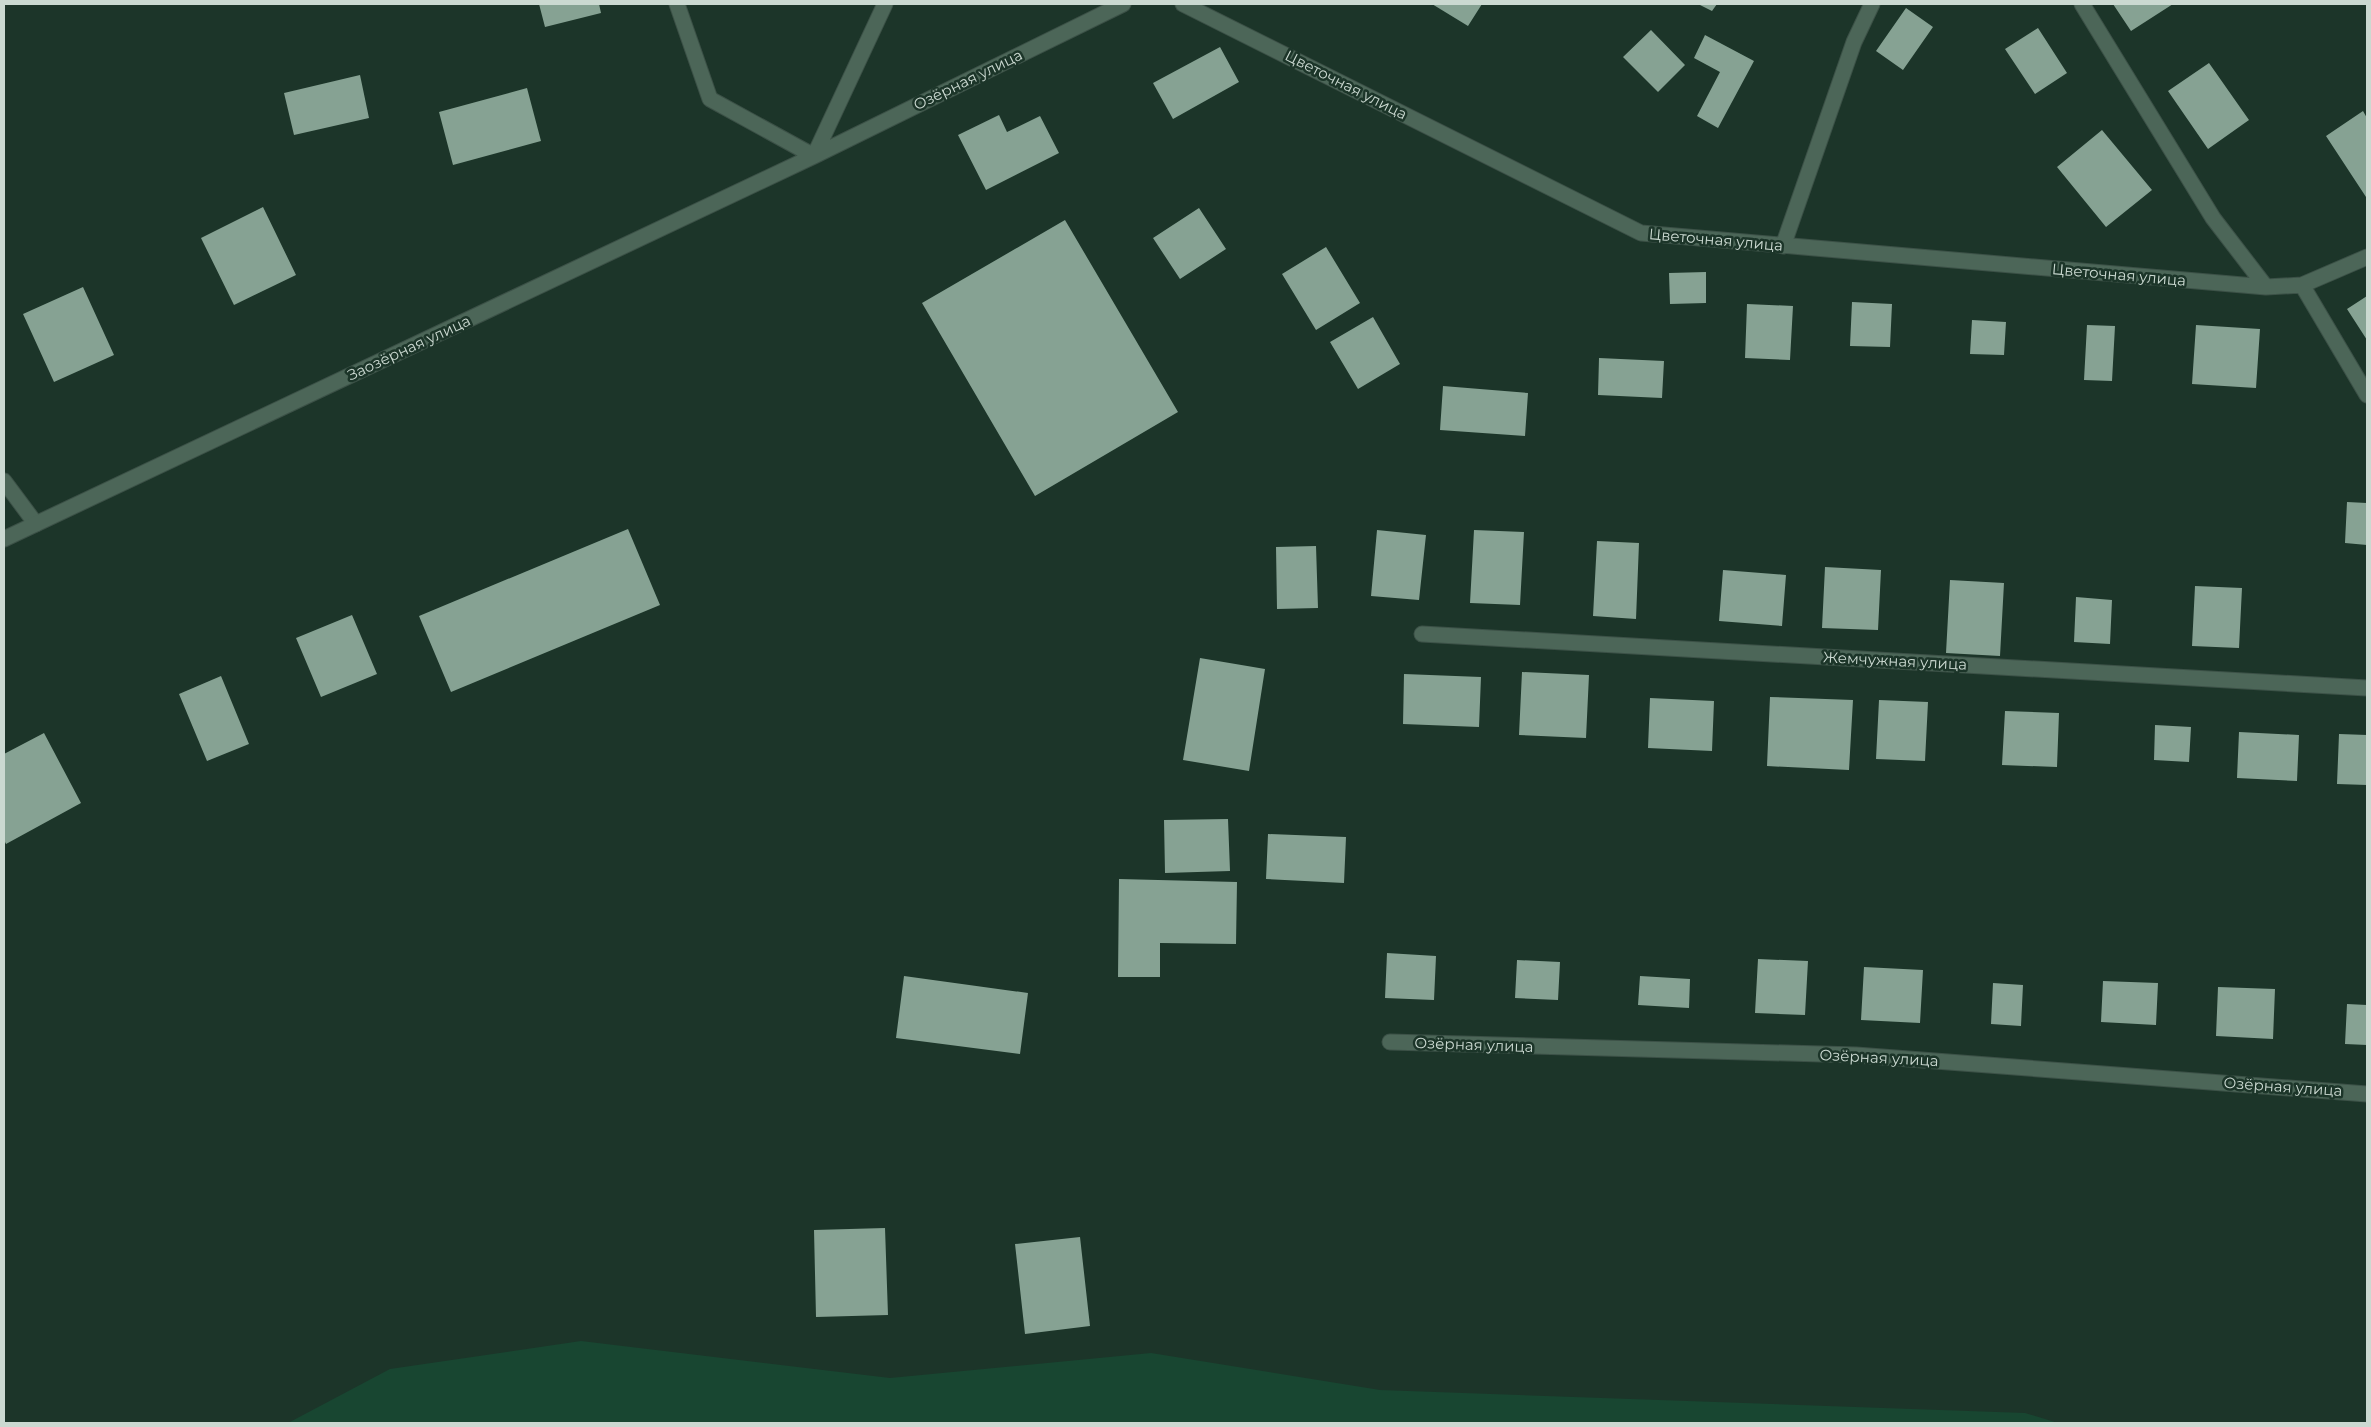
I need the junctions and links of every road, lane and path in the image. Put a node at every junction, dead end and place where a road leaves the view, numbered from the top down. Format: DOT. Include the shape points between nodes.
graph roads {
  1 [pos="677,4"];
  2 [pos="885,4"];
  3 [pos="1123,4"];
  4 [pos="1182,4"];
  5 [pos="1872,4"];
  6 [pos="2082,4"];
  7 [pos="814,156"];
  8 [pos="1783,246"];
  9 [pos="2367,257"];
  10 [pos="2302,285"];
  11 [pos="2266,287"];
  12 [pos="2367,395"];
  13 [pos="4,480"];
  14 [pos="36,524"];
  15 [pos="4,539"];
  16 [pos="1422,634"];
  17 [pos="2367,688"];
  18 [pos="1390,1042"];
  19 [pos="2367,1094"];
  1 -- 7 [label="street" via="710,99"];
  2 -- 7 [label="street"];
  3 -- 7 [label="street, Озёрная улица"];
  4 -- 8 [label="street, Цветочная улица" via="1641,233"];
  5 -- 8 [label="street" via="1854,42"];
  6 -- 11 [label="street" via="2212,218"];
  7 -- 14 [label="street, Заозёрная улица"];
  8 -- 11 [label="street, Цветочная улица"];
  9 -- 10 [label="street"];
  10 -- 11 [label="street, Цветочная улица"];
  10 -- 12 [label="street"];
  13 -- 14 [label="street"];
  14 -- 15 [label="street, Заозёрная улица"];
  16 -- 17 [label="street, Жемчужная улица"];
  18 -- 19 [label="street, Озёрная улица" via="1856,1055"];
}
